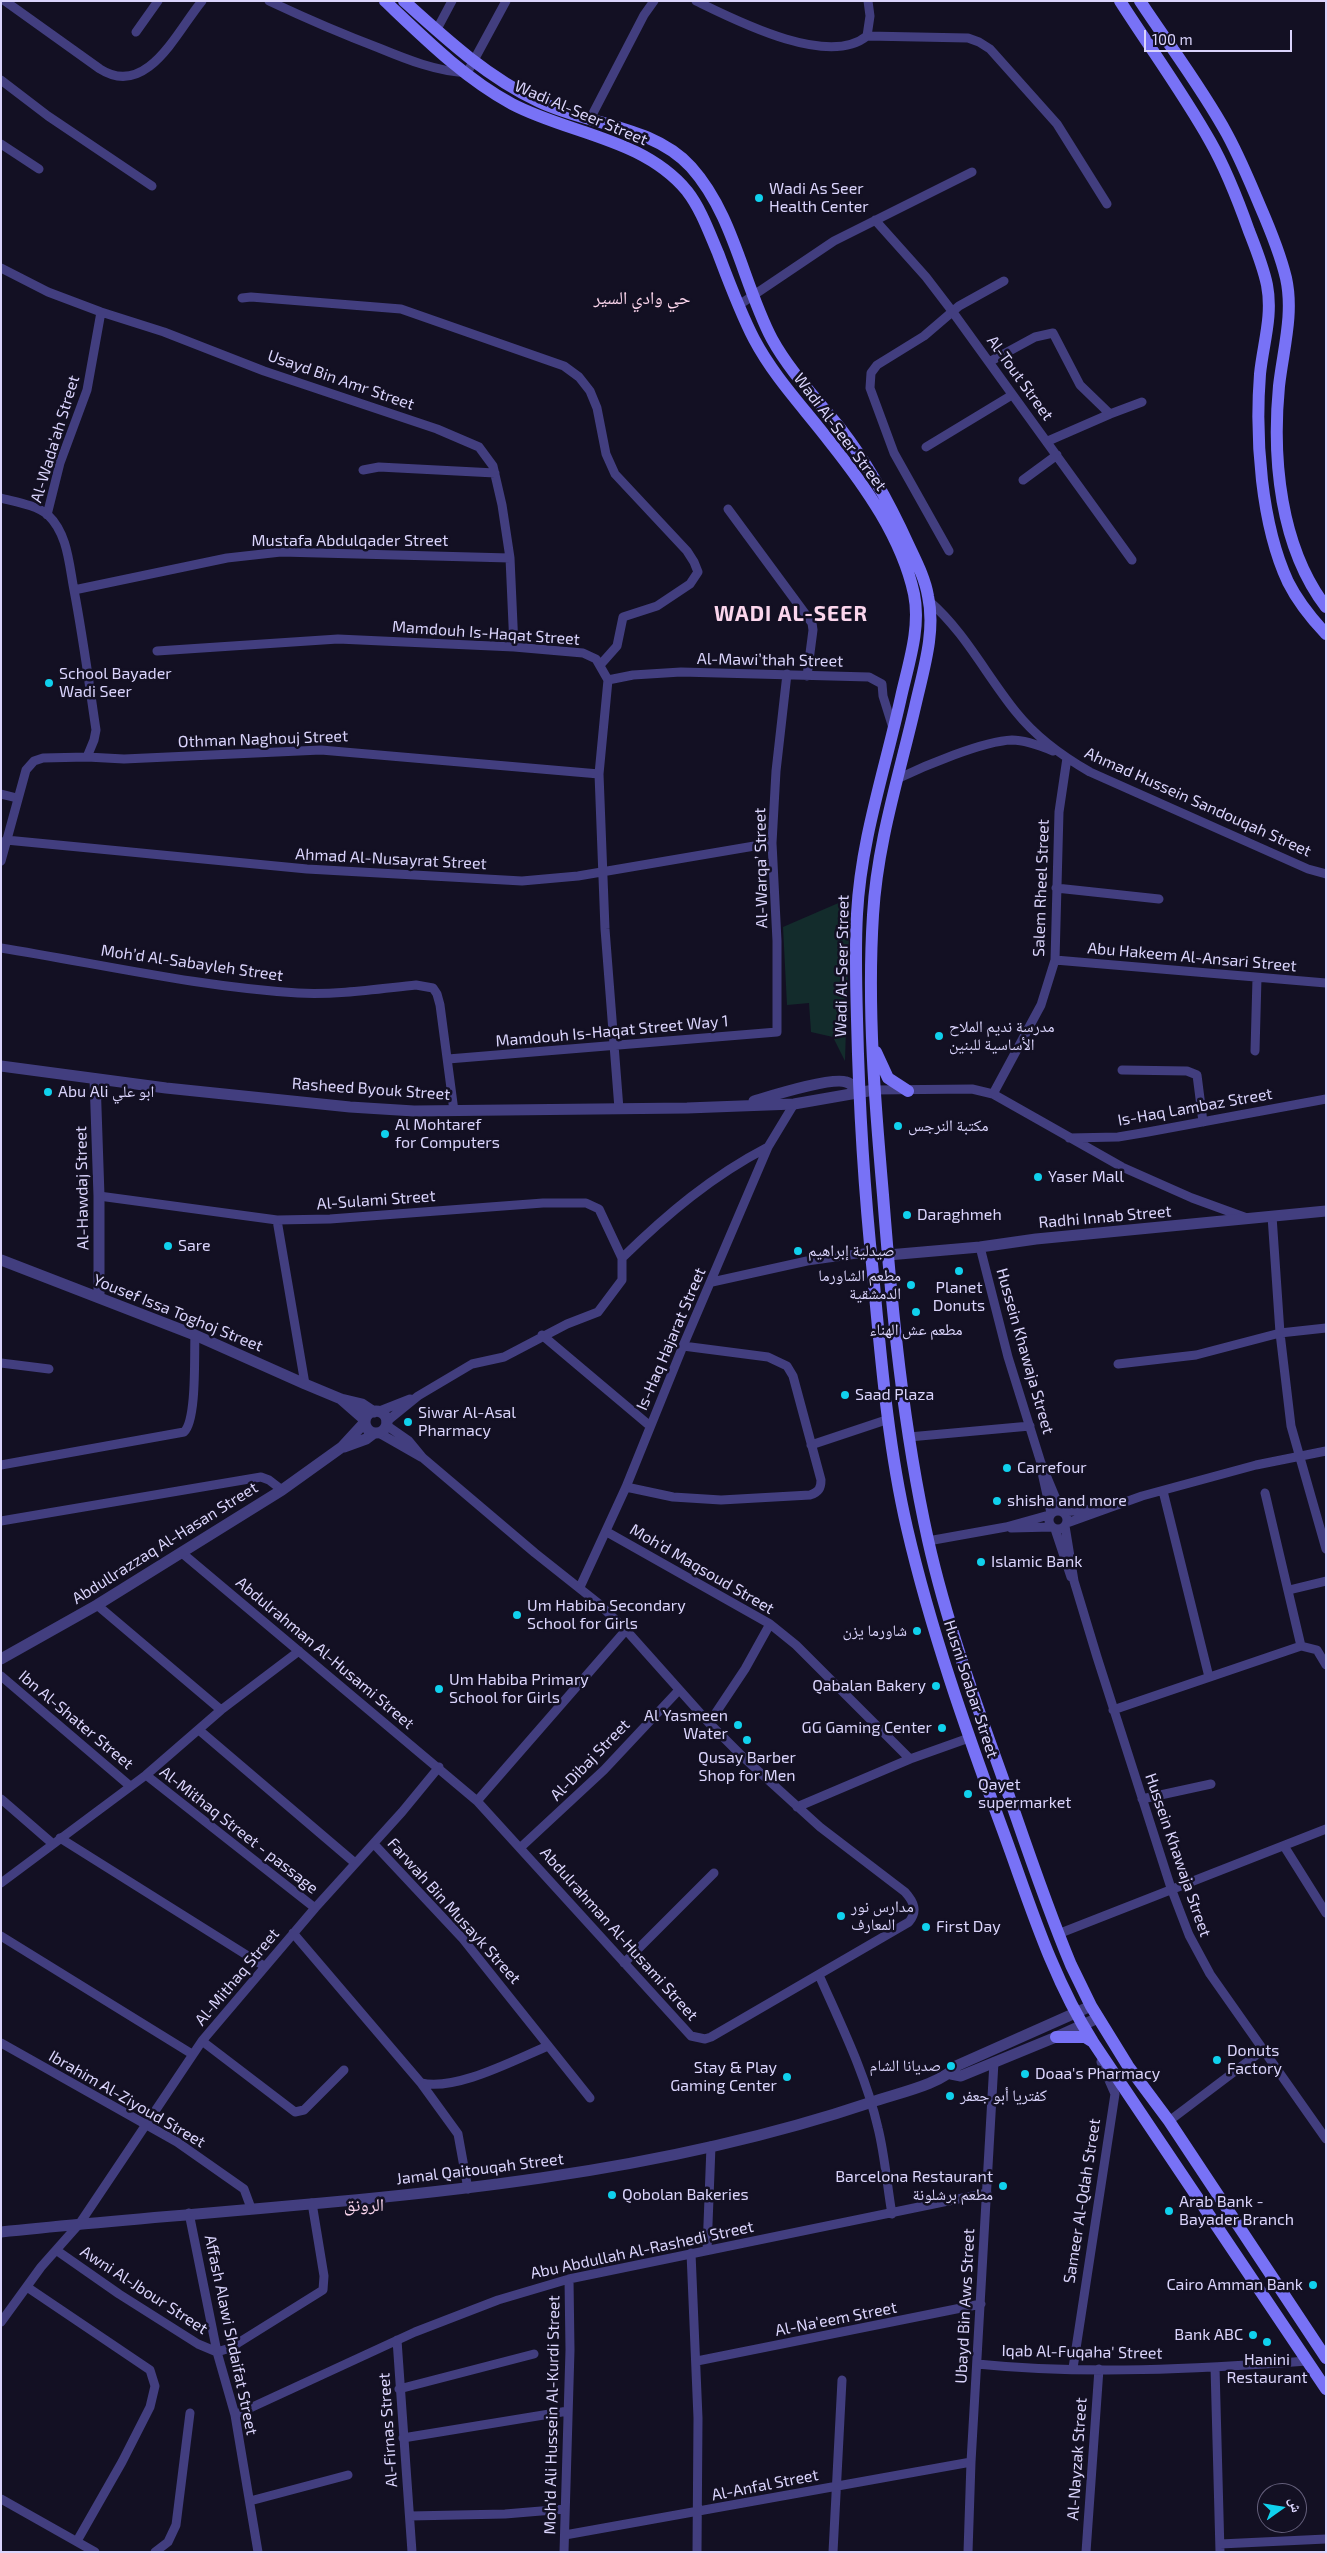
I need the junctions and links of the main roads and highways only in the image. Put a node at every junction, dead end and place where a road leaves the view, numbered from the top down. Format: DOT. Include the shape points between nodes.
graph roads {
  1 [pos="385,1"];
  2 [pos="404,1"];
  3 [pos="1120,1"];
  4 [pos="1140,1"];
  5 [pos="470,68"];
  6 [pos="929,601"];
  7 [pos="915,602"];
  8 [pos="1326,607"];
  9 [pos="1326,634"];
  10 [pos="874,1044"];
  11 [pos="874,1090"];
  12 [pos="908,1091"];
  13 [pos="858,1092"];
  14 [pos="900,1369"];
  15 [pos="884,1372"];
  16 [pos="1056,2037"];
  17 [pos="1093,2042"];
  18 [pos="1326,2358"];
  19 [pos="1326,2389"];
  1 -- 5 [label="main road, Wadi Al-Seer Street"];
  2 -- 5 [label="main road, Wadi Al-Seer Street"];
  3 -- 9 [label="main road" via="1212,143 1241,207 1264,271 1270,308 1259,405 1266,504 1278,556 1289,584 1305,610"];
  4 -- 8 [label="main road" via="1226,133 1258,201 1281,261 1289,309 1277,409 1279,470 1296,550 1311,585"];
  5 -- 6 [label="main road, Wadi Al-Seer Street" via="544,104 638,134 662,145 692,168 715,202 774,343 858,452 885,494 919,566"];
  5 -- 7 [label="main road, Wadi Al-Seer Street" via="490,91 525,110 631,150 669,173 694,200 756,342 774,372 869,494 900,555"];
  6 -- 7 [label="main road"];
  6 -- 10 [label="main road, Wadi Al-Seer Street" via="931,619 925,664 883,839 873,915"];
  7 -- 13 [label="main road, Wadi Al-Seer Street" via="913,644 869,821 858,894 855,965"];
  10 -- 11 [label="main road, Wadi Al-Seer Street"];
  10 -- 12 [label="main road" via="884,1073"];
  11 -- 14 [label="main road, Husni Soabar Street"];
  13 -- 15 [label="main road, Husni Soabar Street"];
  14 -- 15 [label="main road"];
  14 -- 18 [label="main road, Husni Soabar Street" via="928,1541 966,1673 1058,1934 1098,2018 1128,2066 1169,2121"];
  15 -- 17 [label="main road, Husni Soabar Street" via="907,1526 936,1636 1031,1910 1076,2014"];
  16 -- 17 [label="main road" via="1080,2036"];
  17 -- 19 [label="main road, Husni Soabar Street"];
}
